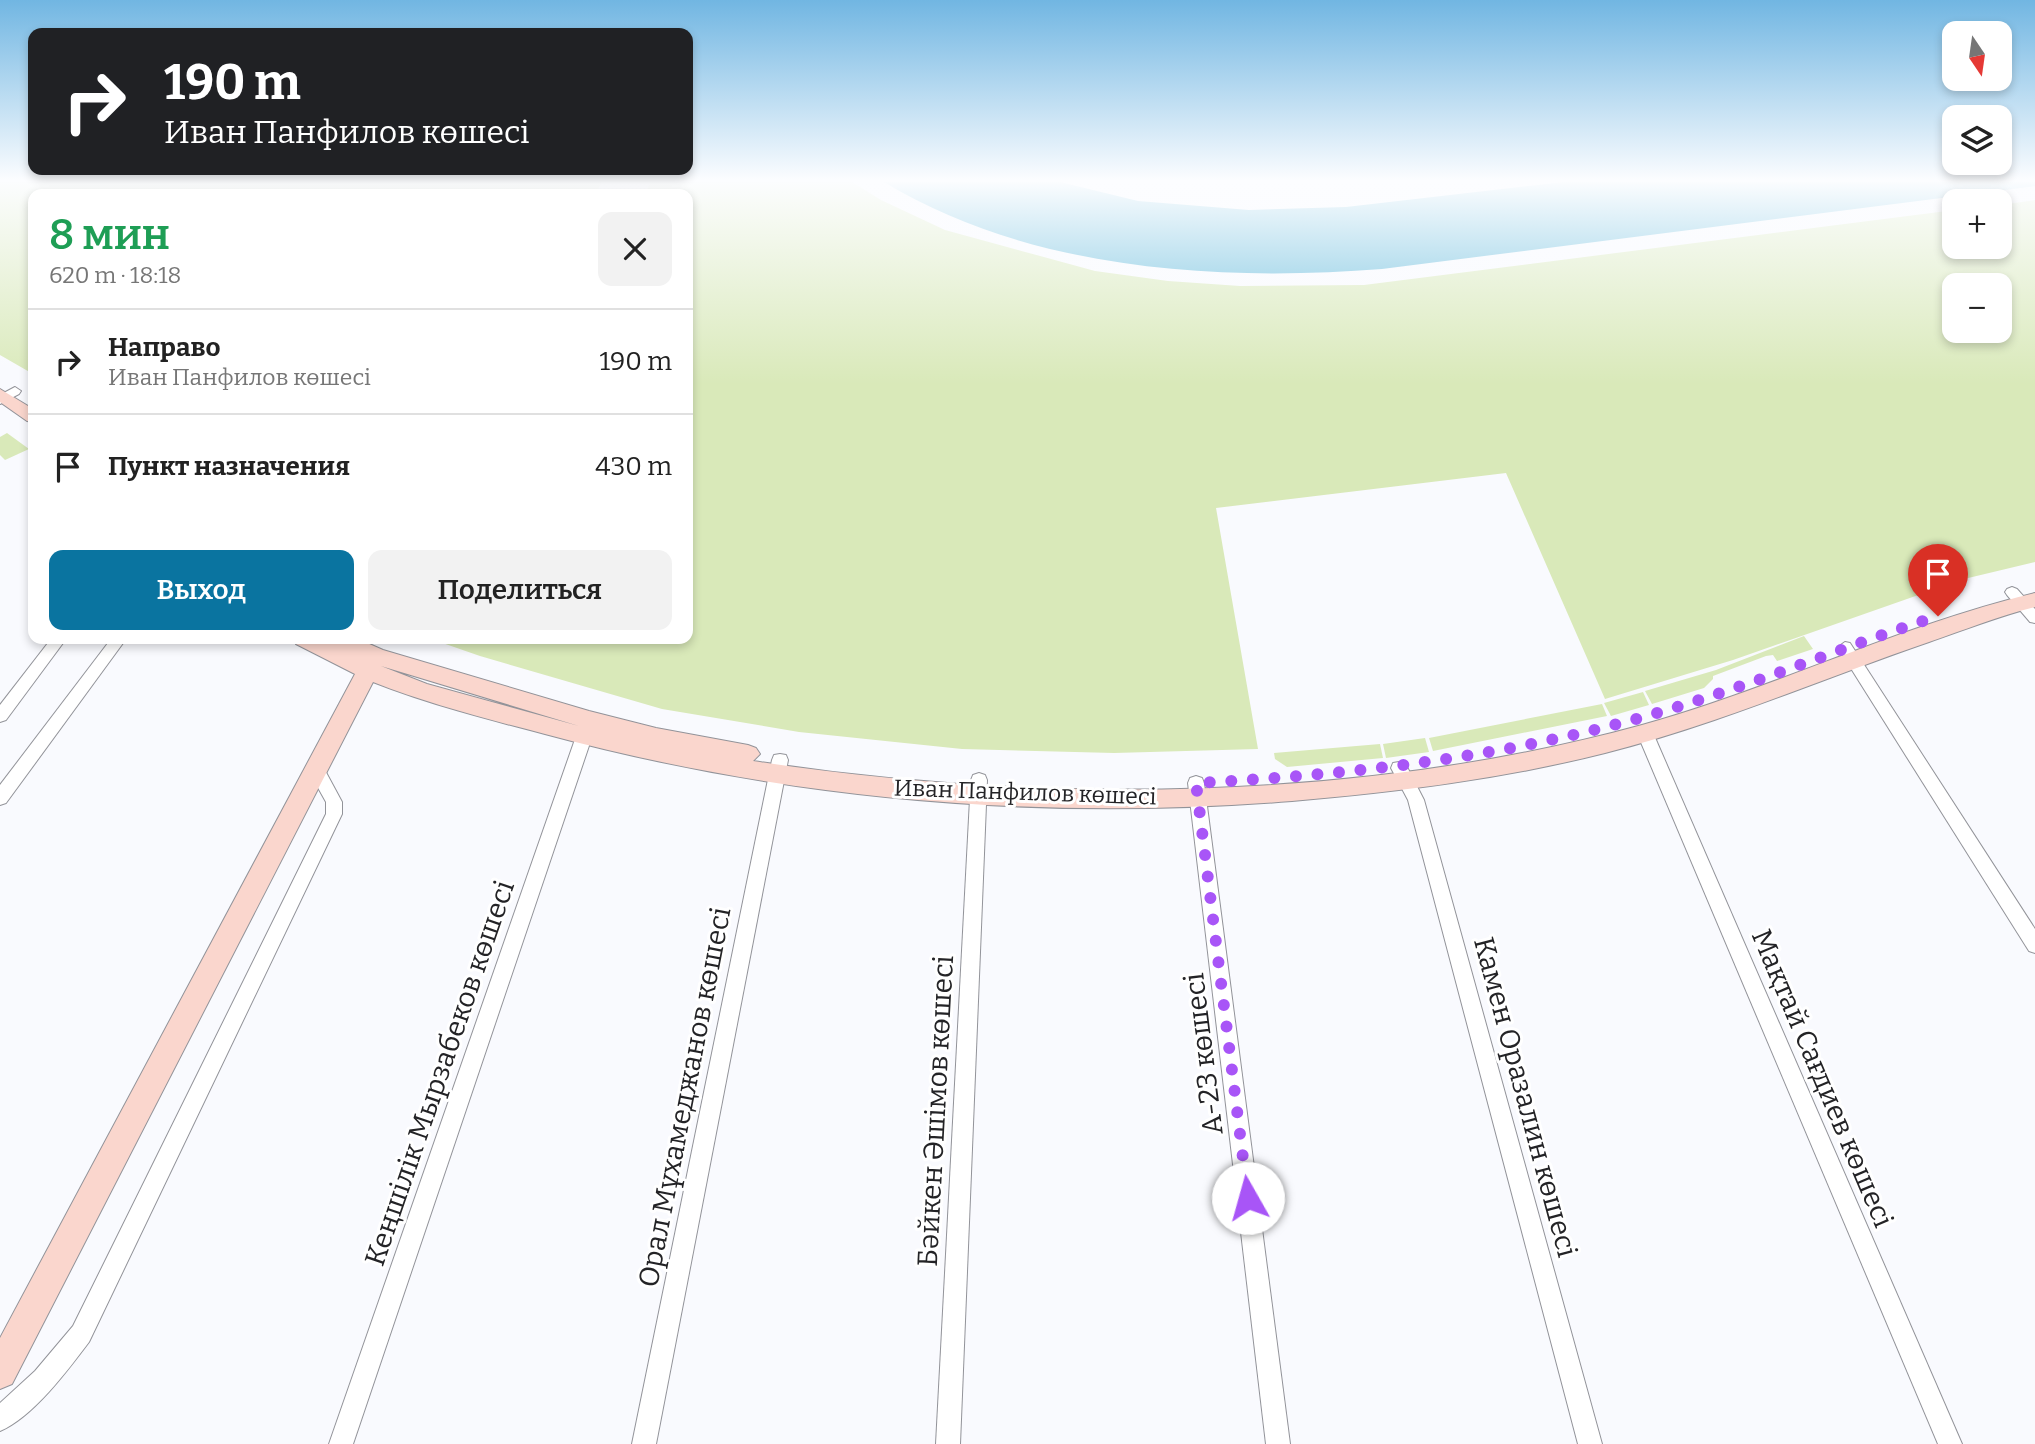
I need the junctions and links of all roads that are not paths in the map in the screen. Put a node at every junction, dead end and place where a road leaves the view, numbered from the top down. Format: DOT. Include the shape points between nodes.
graph roads {
  1 [pos="4,393"];
  2 [pos="28,402"];
  3 [pos="28,414"];
  4 [pos="2028,600"];
  5 [pos="56,644"];
  6 [pos="115,644"];
  7 [pos="317,644"];
  8 [pos="345,644"];
  9 [pos="1850,653"];
  10 [pos="371,664"];
  11 [pos="0,716"];
  12 [pos="586,729"];
  13 [pos="1645,733"];
  14 [pos="778,767"];
  15 [pos="315,768"];
  16 [pos="1403,774"];
  17 [pos="978,787"];
  18 [pos="1198,790"];
  19 [pos="0,798"];
  20 [pos="2035,945"];
  21 [pos="0,1373"];
  22 [pos="0,1419"];
  23 [pos="341,1444"];
  24 [pos="644,1444"];
  25 [pos="947,1444"];
  26 [pos="1278,1444"];
  27 [pos="1590,1444"];
  28 [pos="1950,1444"];
  1 -- 2 [label="street"];
  1 -- 3 [label="street"];
  4 -- 9 [label="street, Иван Панфилов көшесі"];
  5 -- 11 [label="street"];
  6 -- 19 [label="street"];
  7 -- 10 [label="street, Иван Панфилов көшесі"];
  8 -- 10 [label="street, Иван Панфилов көшесі"];
  9 -- 13 [label="street, Иван Панфилов көшесі" via="1738,702"];
  9 -- 16 [label="street, Иван Панфилов көшесі" via="1638,719"];
  9 -- 20 [label="street"];
  10 -- 12 [label="street, Иван Панфилов көшесі"];
  10 -- 15 [label="street"];
  12 -- 14 [label="street, Иван Панфилов көшесі"];
  12 -- 23 [label="street, Кеңшілік Мырзабеков көшесі"];
  13 -- 16 [label="street, Иван Панфилов көшесі" via="1503,765"];
  13 -- 28 [label="street, Мақтай Сағдиев көшесі"];
  14 -- 17 [label="street, Иван Панфилов көшесі"];
  14 -- 24 [label="street, Орал Мұхамеджанов көшесі"];
  15 -- 21 [label="street"];
  15 -- 22 [label="street" via="334,802 328,827 80,1334 35,1389"];
  16 -- 18 [label="street, Иван Панфилов көшесі" via="1273,794"];
  16 -- 27 [label="street, Камен Оразалин көшесі" via="1416,800"];
  17 -- 18 [label="street, Иван Панфилов көшесі" via="1120,799"];
  17 -- 25 [label="street, Бәйкен Әшімов көшесі"];
  18 -- 26 [label="street, А-23 көшесі"];
}
